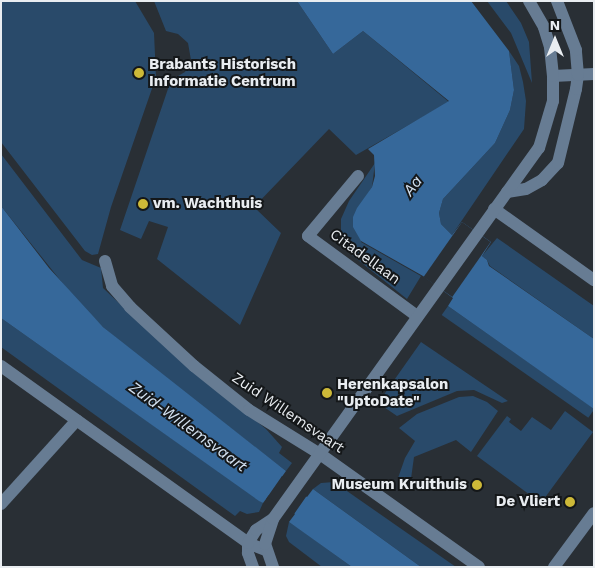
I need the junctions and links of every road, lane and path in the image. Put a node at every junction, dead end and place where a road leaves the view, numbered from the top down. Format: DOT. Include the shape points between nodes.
graph roads {
  1 [pos="529,1"];
  2 [pos="557,1"];
  3 [pos="594,74"];
  4 [pos="578,75"];
  5 [pos="553,76"];
  6 [pos="358,176"];
  7 [pos="506,192"];
  8 [pos="494,209"];
  9 [pos="105,261"];
  10 [pos="594,280"];
  11 [pos="418,316"];
  12 [pos="1,366"];
  13 [pos="77,420"];
  14 [pos="320,454"];
  15 [pos="1,504"];
  16 [pos="594,513"];
  17 [pos="277,514"];
  18 [pos="248,543"];
  19 [pos="265,550"];
  20 [pos="251,565"];
  21 [pos="273,567"];
  22 [pos="478,567"];
  23 [pos="554,567"];
  1 -- 5 [label="street" via="546,34"];
  2 -- 4 [label="street" via="576,50"];
  3 -- 4 [label="street"];
  4 -- 5 [label="street"];
  4 -- 7 [label="street" via="558,163 542,180 526,189"];
  5 -- 7 [label="street" via="553,101 539,148"];
  6 -- 11 [label="street, Citadellaan" via="308,236"];
  7 -- 8 [label="street"];
  8 -- 10 [label="street"];
  8 -- 11 [label="street"];
  9 -- 14 [label="street, Zuid Willemsvaart" via="112,286 194,366 249,410"];
  11 -- 14 [label="street"];
  12 -- 13 [label="street"];
  13 -- 15 [label="street"];
  13 -- 18 [label="street"];
  14 -- 17 [label="street"];
  14 -- 22 [label="street, Zuid Willemsvaart"];
  16 -- 23 [label="street"];
  17 -- 18 [label="street" via="256,530"];
  17 -- 19 [label="street" via="266,539"];
  18 -- 19 [label="street"];
  18 -- 20 [label="street"];
  19 -- 20 [label="street"];
  19 -- 21 [label="street"];
}
